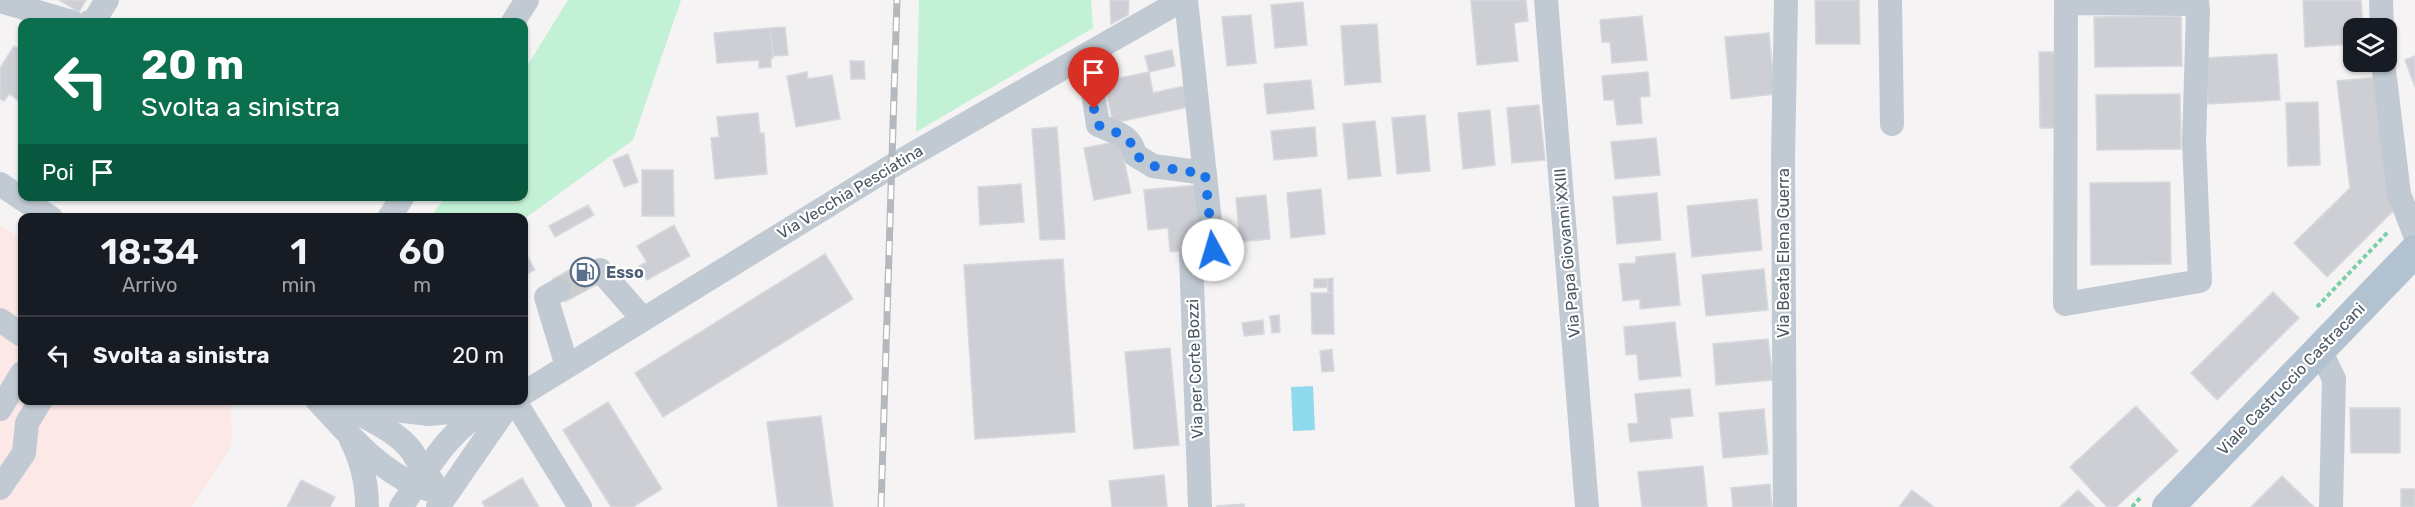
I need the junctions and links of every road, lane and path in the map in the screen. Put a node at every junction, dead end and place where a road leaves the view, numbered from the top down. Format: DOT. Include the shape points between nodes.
graph roads {
  1 [pos="107,0"];
  2 [pos="528,0"];
  3 [pos="1184,0"];
  4 [pos="1546,0"];
  5 [pos="1786,0"];
  6 [pos="1890,0"];
  7 [pos="2381,0"];
  8 [pos="0,1"];
  9 [pos="2197,2"];
  10 [pos="58,18"];
  11 [pos="96,18"];
  12 [pos="516,18"];
  13 [pos="2382,18"];
  14 [pos="1081,58"];
  15 [pos="2384,72"];
  16 [pos="1892,123"];
  17 [pos="1205,174"];
  18 [pos="0,184"];
  19 [pos="18,196"];
  20 [pos="26,201"];
  21 [pos="44,213"];
  22 [pos="2414,251"];
  23 [pos="592,274"];
  24 [pos="559,290"];
  25 [pos="643,319"];
  26 [pos="0,320"];
  27 [pos="18,332"];
  28 [pos="2320,350"];
  29 [pos="567,366"];
  30 [pos="18,380"];
  31 [pos="528,390"];
  32 [pos="38,405"];
  33 [pos="321,405"];
  34 [pos="342,405"];
  35 [pos="360,405"];
  36 [pos="486,405"];
  37 [pos="499,405"];
  38 [pos="508,405"];
  39 [pos="514,405"];
  40 [pos="0,409"];
  41 [pos="348,435"];
  42 [pos="419,479"];
  43 [pos="0,488"];
  44 [pos="442,501"];
  45 [pos="367,507"];
  46 [pos="401,507"];
  47 [pos="580,507"];
  48 [pos="1200,507"];
  49 [pos="1587,507"];
  50 [pos="1785,507"];
  51 [pos="2168,507"];
  52 [pos="2331,507"];
  1 -- 11 [label="street"];
  2 -- 12 [label="street"];
  3 -- 14 [label="street, Via Vecchia Pesciatina"];
  3 -- 17 [label="street, Via per Corte Bozzi"];
  4 -- 49 [label="street, Via Papa Giovanni XXIII"];
  5 -- 50 [label="street, Via Beata Elena Guerra"];
  6 -- 16 [label="street"];
  7 -- 13 [label="street"];
  8 -- 10 [label="street"];
  9 -- 9 [label="street" via="2194,142 2200,281 2065,304 2066,3"];
  14 -- 17 [label="street" via="1090,73 1098,125 1125,136 1134,146 1135,155 1153,166"];
  14 -- 25 [label="street, Via Vecchia Pesciatina" via="892,166"];
  15 -- 22 [label="street" via="2399,194"];
  17 -- 48 [label="street, Via per Corte Bozzi" via="1213,250 1191,254"];
  18 -- 19 [label="street"];
  20 -- 21 [label="street"];
  22 -- 28 [label="main road, Viale Castruccio Castracani"];
  23 -- 25 [label="street" via="600,270"];
  24 -- 29 [label="street" via="546,297"];
  25 -- 29 [label="street, Via Vecchia Pesciatina"];
  26 -- 27 [label="street"];
  28 -- 51 [label="main road, Viale Castruccio Castracani"];
  28 -- 52 [label="street" via="2334,379"];
  29 -- 31 [label="street, Via Vecchia Pesciatina"];
  30 -- 40 [label="street"];
  32 -- 43 [label="street" via="27,423 24,453"];
  33 -- 41 [label="street"];
  34 -- 42 [label="street" via="403,442 411,450"];
  35 -- 36 [label="street" via="429,414"];
  37 -- 42 [label="street" via="466,424"];
  38 -- 44 [label="street"];
  39 -- 47 [label="street"];
  41 -- 42 [label="street" via="386,469"];
  41 -- 45 [label="street" via="363,471"];
  42 -- 44 [label="street"];
  42 -- 46 [label="street"];
}
